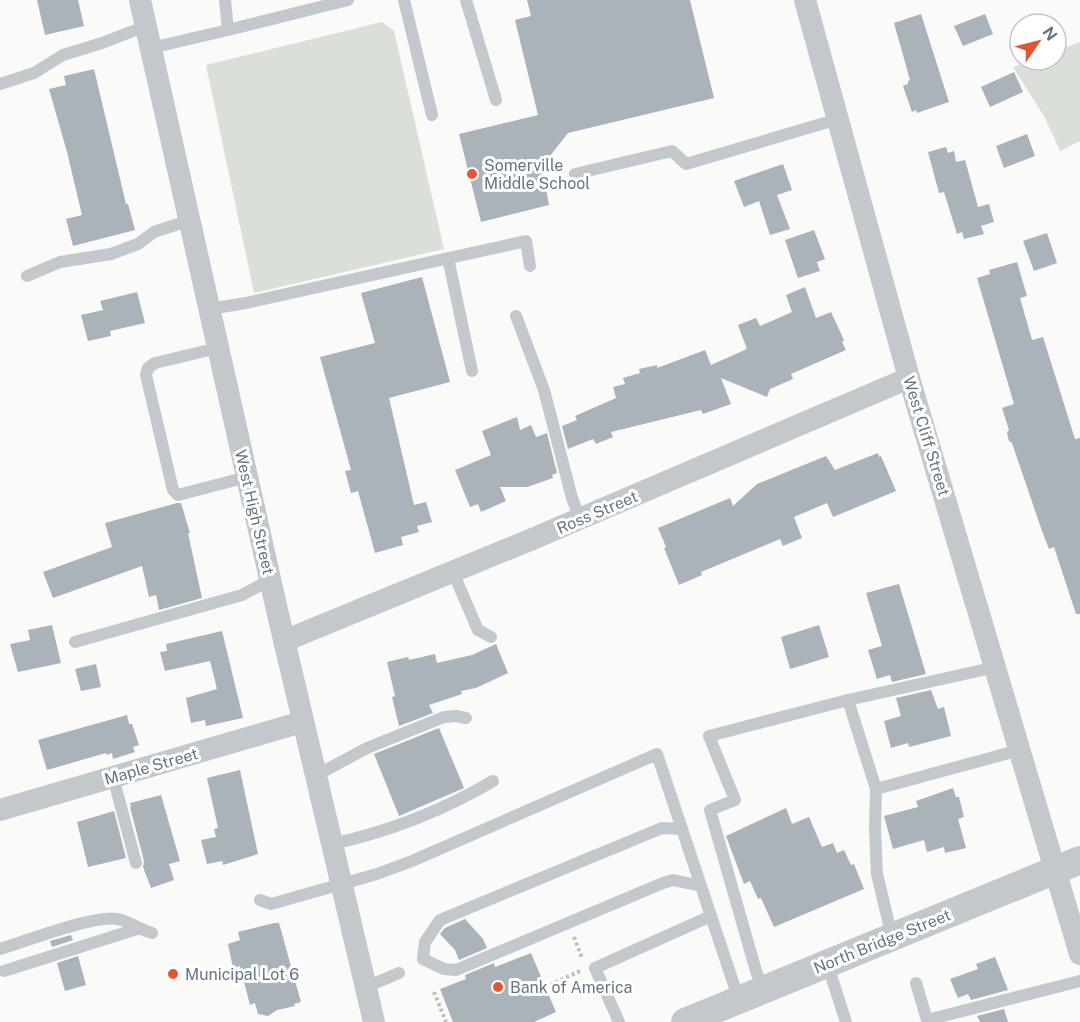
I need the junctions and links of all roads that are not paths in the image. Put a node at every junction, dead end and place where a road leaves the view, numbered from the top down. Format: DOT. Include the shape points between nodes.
graph roads {
  1 [pos="140,0"];
  2 [pos="225,0"];
  3 [pos="348,0"];
  4 [pos="404,0"];
  5 [pos="466,0"];
  6 [pos="805,0"];
  7 [pos="228,30"];
  8 [pos="149,37"];
  9 [pos="0,84"];
  10 [pos="496,100"];
  11 [pos="432,115"];
  12 [pos="838,119"];
  13 [pos="575,174"];
  14 [pos="189,220"];
  15 [pos="448,258"];
  16 [pos="530,266"];
  17 [pos="27,276"];
  18 [pos="209,309"];
  19 [pos="516,316"];
  20 [pos="218,348"];
  21 [pos="472,371"];
  22 [pos="909,378"];
  23 [pos="247,477"];
  24 [pos="580,519"];
  25 [pos="453,572"];
  26 [pos="270,580"];
  27 [pos="491,637"];
  28 [pos="284,641"];
  29 [pos="75,642"];
  30 [pos="996,667"];
  31 [pos="848,700"];
  32 [pos="466,718"];
  33 [pos="302,722"];
  34 [pos="1020,750"];
  35 [pos="113,777"];
  36 [pos="315,777"];
  37 [pos="493,781"];
  38 [pos="876,789"];
  39 [pos="0,810"];
  40 [pos="682,829"];
  41 [pos="332,844"];
  42 [pos="136,863"];
  43 [pos="1068,865"];
  44 [pos="341,883"];
  45 [pos="701,886"];
  46 [pos="260,900"];
  47 [pos="711,916"];
  48 [pos="137,929"];
  49 [pos="152,933"];
  50 [pos="892,937"];
  51 [pos="0,949"];
  52 [pos="1080,954"];
  53 [pos="827,963"];
  54 [pos="4,971"];
  55 [pos="399,973"];
  56 [pos="1080,981"];
  57 [pos="916,983"];
  58 [pos="366,987"];
  59 [pos="751,995"];
  60 [pos="374,1022"];
  61 [pos="619,1022"];
  62 [pos="685,1022"];
  63 [pos="846,1022"];
  1 -- 8 [label="street, West High Street"];
  2 -- 7 [label="lane"];
  3 -- 7 [label="lane"];
  4 -- 11 [label="lane"];
  5 -- 10 [label="lane"];
  6 -- 12 [label="street, West Cliff Street"];
  7 -- 8 [label="lane"];
  8 -- 9 [label="lane" via="102,43 63,55 34,73"];
  8 -- 14 [label="street, West High Street"];
  12 -- 13 [label="lane" via="686,165 672,151"];
  12 -- 22 [label="street, West Cliff Street"];
  14 -- 17 [label="lane" via="111,254 60,262"];
  14 -- 18 [label="street, West High Street"];
  15 -- 16 [label="lane" via="526,241"];
  15 -- 18 [label="lane"];
  15 -- 21 [label="lane"];
  18 -- 20 [label="street, West High Street"];
  19 -- 24 [label="lane" via="544,390"];
  20 -- 23 [label="street, West High Street"];
  20 -- 23 [label="lane" via="154,363 146,375 173,490 178,495"];
  22 -- 24 [label="street, Ross Street"];
  22 -- 30 [label="street, West Cliff Street"];
  23 -- 26 [label="street, West High Street"];
  24 -- 25 [label="street, Ross Street"];
  25 -- 27 [label="lane" via="478,630"];
  25 -- 28 [label="street, Ross Street"];
  26 -- 28 [label="street, West High Street"];
  26 -- 29 [label="lane" via="242,595"];
  28 -- 33 [label="street, West High Street"];
  30 -- 31 [label="lane"];
  30 -- 34 [label="street, West Cliff Street"];
  31 -- 38 [label="lane"];
  31 -- 59 [label="lane" via="709,736 735,800 710,810 756,971"];
  32 -- 36 [label="lane" via="444,717 367,748"];
  33 -- 35 [label="street, Maple Street"];
  33 -- 36 [label="street, West High Street"];
  34 -- 38 [label="lane"];
  34 -- 43 [label="street, West Cliff Street"];
  35 -- 39 [label="street, Maple Street"];
  35 -- 42 [label="lane"];
  36 -- 41 [label="street, West High Street"];
  37 -- 41 [label="lane" via="466,797 367,836"];
  38 -- 50 [label="lane" via="877,874"];
  40 -- 44 [label="lane" via="657,754 412,861"];
  40 -- 45 [label="lane"];
  40 -- 45 [label="lane" via="662,828 441,920 425,942 423,960 456,970 663,883 673,880"];
  41 -- 44 [label="street, West High Street"];
  43 -- 50 [label="street, North Bridge Street"];
  43 -- 52 [label="street, West Cliff Street"];
  44 -- 46 [label="lane" via="271,904"];
  44 -- 58 [label="street, West High Street"];
  45 -- 47 [label="lane"];
  47 -- 59 [label="lane"];
  47 -- 61 [label="lane" via="595,968"];
  48 -- 49 [label="lane"];
  48 -- 51 [label="lane" via="118,919 104,919"];
  48 -- 54 [label="lane"];
  50 -- 53 [label="street, North Bridge Street"];
  53 -- 59 [label="street, North Bridge Street"];
  53 -- 63 [label="lane"];
  55 -- 58 [label="lane"];
  56 -- 57 [label="lane" via="927,1020"];
  58 -- 60 [label="street, West High Street"];
  59 -- 62 [label="street, North Bridge Street"];
}
